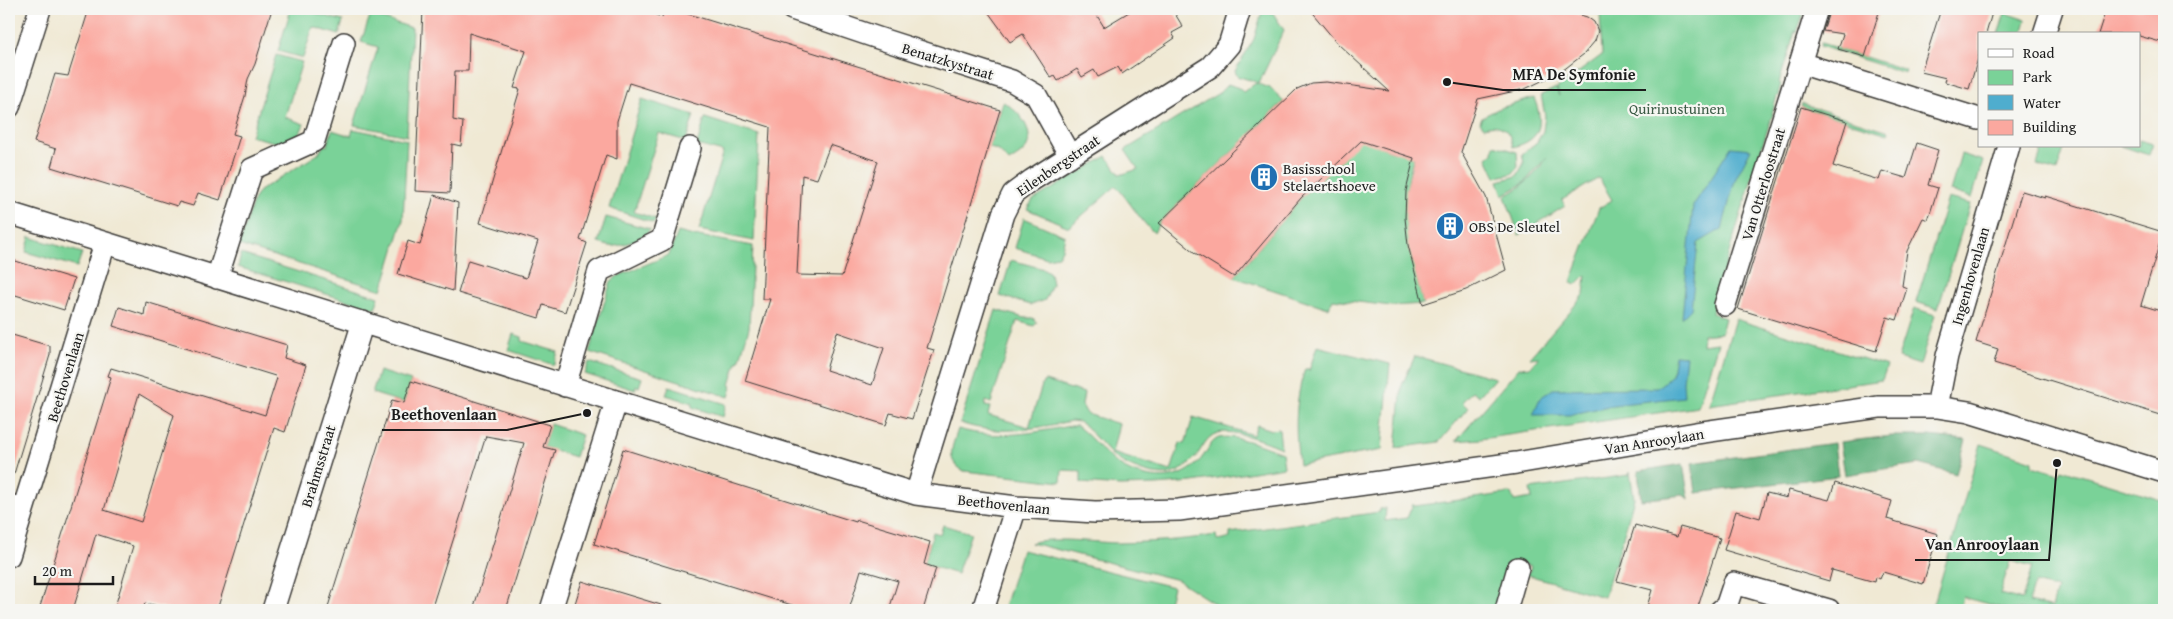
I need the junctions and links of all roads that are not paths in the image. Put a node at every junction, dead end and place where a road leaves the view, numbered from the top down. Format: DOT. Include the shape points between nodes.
graph roads {
  1 [pos="40,9"];
  2 [pos="792,9"];
  3 [pos="1240,9"];
  4 [pos="1817,9"];
  5 [pos="2052,9"];
  6 [pos="2045,32"];
  7 [pos="344,43"];
  8 [pos="1800,63"];
  9 [pos="9,108"];
  10 [pos="1978,120"];
  11 [pos="690,148"];
  12 [pos="2008,148"];
  13 [pos="1070,156"];
  14 [pos="9,213"];
  15 [pos="105,243"];
  16 [pos="217,278"];
  17 [pos="1725,305"];
  18 [pos="362,322"];
  19 [pos="565,386"];
  20 [pos="616,402"];
  21 [pos="1937,407"];
  22 [pos="2164,472"];
  23 [pos="1404,479"];
  24 [pos="916,494"];
  25 [pos="16,507"];
  26 [pos="1016,507"];
  27 [pos="9,556"];
  28 [pos="1518,568"];
  29 [pos="273,610"];
  30 [pos="551,610"];
  31 [pos="984,610"];
  32 [pos="1506,610"];
  33 [pos="1721,610"];
  34 [pos="1829,610"];
  1 -- 9 [label="street"];
  2 -- 13 [label="street, Benatzkystraat" via="1012,81 1036,96"];
  3 -- 13 [label="street, Eilenbergstraat" via="1229,45 1210,67"];
  4 -- 8 [label="street, Van Otterloostraat"];
  5 -- 6 [label="street"];
  7 -- 16 [label="street" via="314,141 252,169"];
  8 -- 10 [label="street"];
  8 -- 17 [label="street, Van Otterloostraat"];
  11 -- 19 [label="street" via="662,240 599,271"];
  12 -- 21 [label="street, Ingenhovenlaan" via="1946,356"];
  13 -- 24 [label="street, Eilenbergstraat" via="1013,194 1003,214"];
  14 -- 15 [label="street, Beethovenlaan"];
  15 -- 16 [label="street, Beethovenlaan"];
  15 -- 25 [label="street, Beethovenlaan"];
  16 -- 18 [label="street, Beethovenlaan"];
  18 -- 19 [label="street, Beethovenlaan"];
  18 -- 29 [label="street, Brahmsstraat"];
  19 -- 20 [label="street, Beethovenlaan"];
  20 -- 24 [label="street, Beethovenlaan"];
  20 -- 30 [label="street"];
  21 -- 22 [label="street, Van Anrooylaan" via="1980,416"];
  21 -- 23 [label="street, Van Anrooylaan" via="1879,407"];
  23 -- 26 [label="street, Beethovenlaan" via="1179,510 1095,512"];
  24 -- 26 [label="street, Beethovenlaan"];
  25 -- 27 [label="street, Beethovenlaan"];
  26 -- 31 [label="street"];
  28 -- 32 [label="street"];
  33 -- 34 [label="street" via="1726,608 1734,582"];
}
